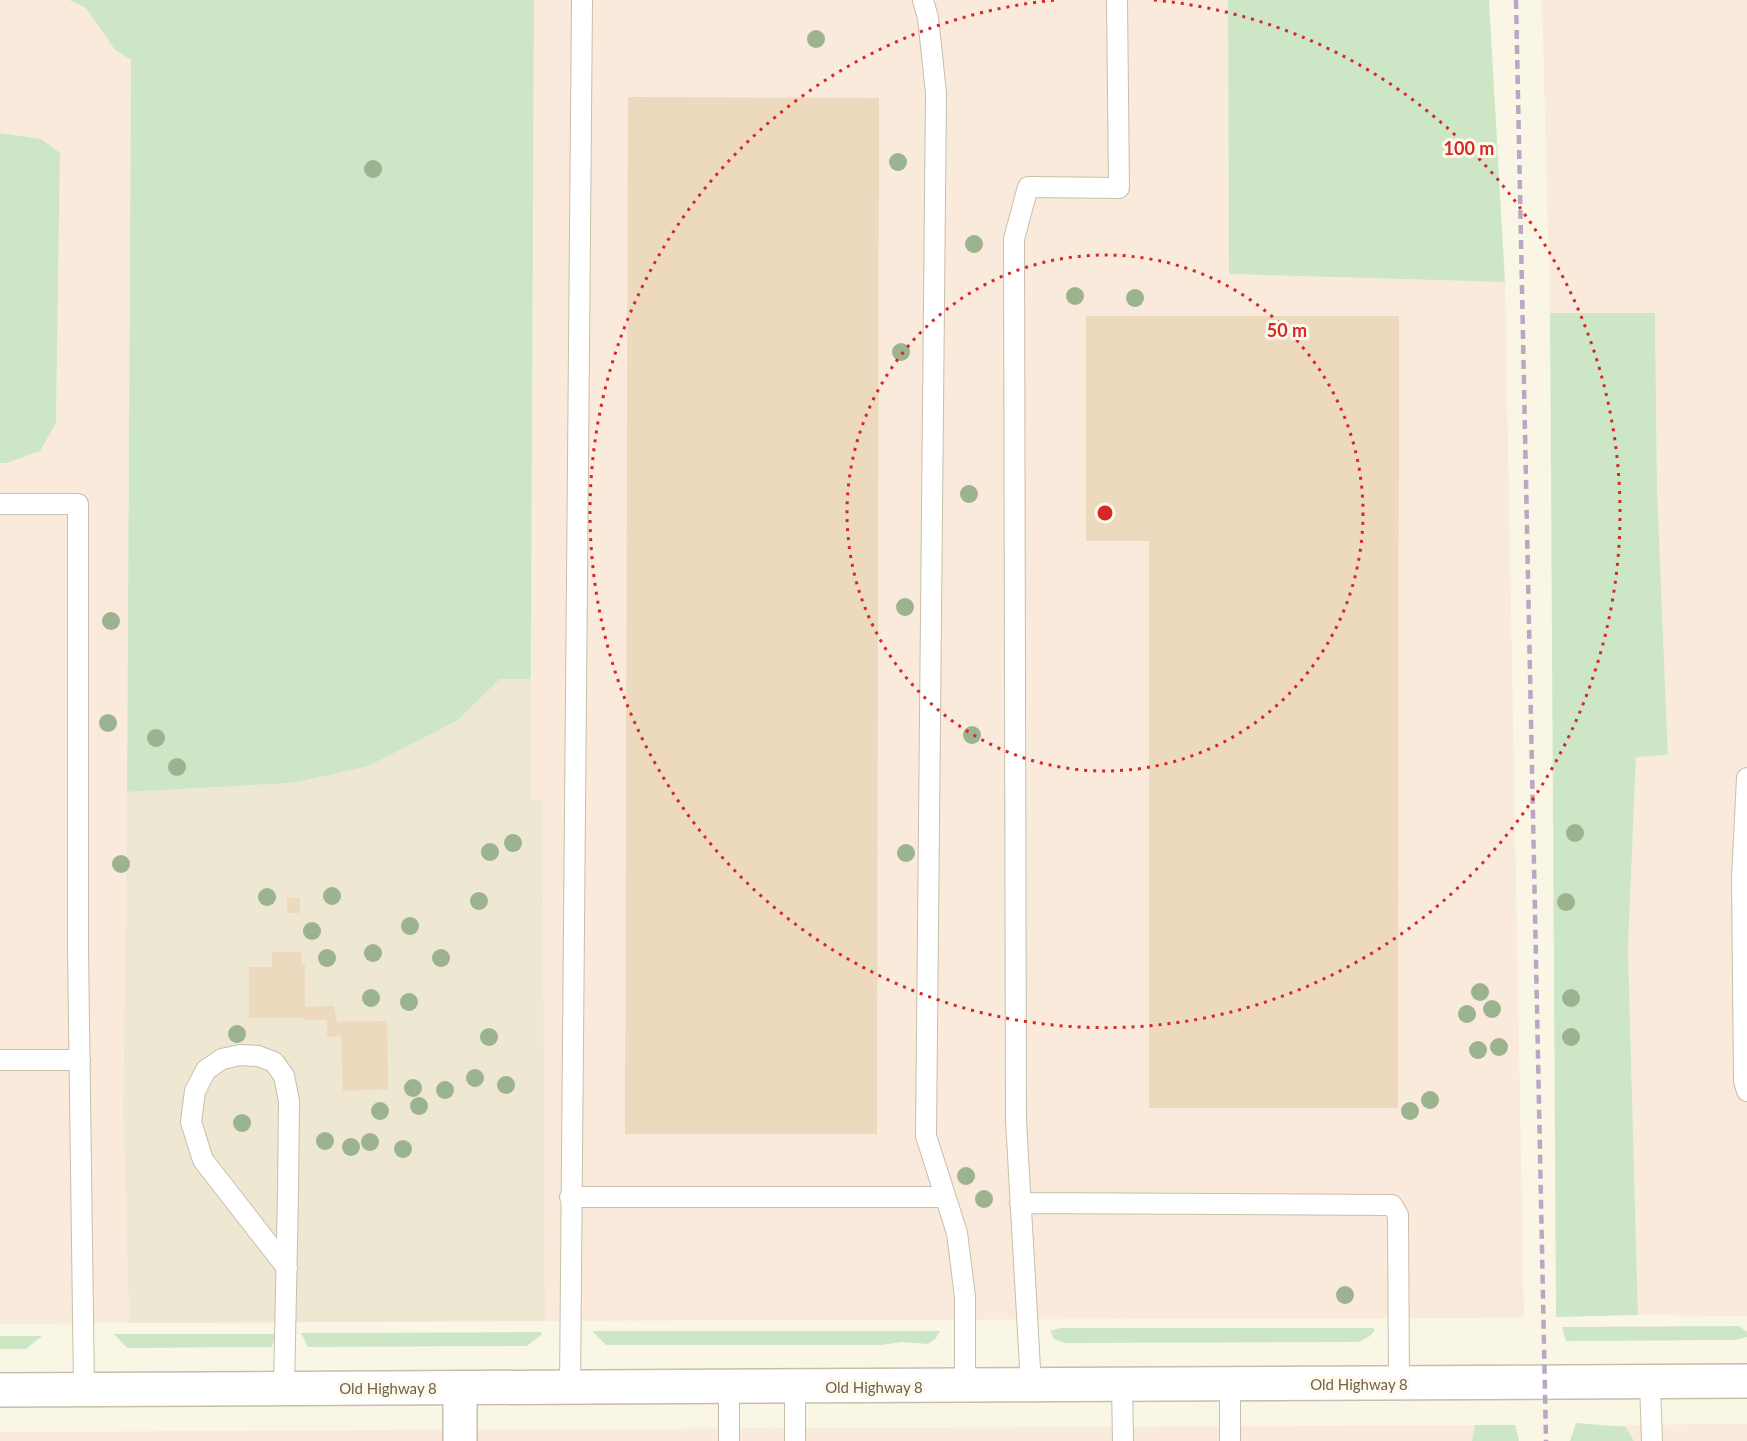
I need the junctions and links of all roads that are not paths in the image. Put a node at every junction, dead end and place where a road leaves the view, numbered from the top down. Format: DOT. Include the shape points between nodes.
graph roads {
  1 [pos="582,0"];
  2 [pos="923,0"];
  3 [pos="1117,0"];
  4 [pos="0,504"];
  5 [pos="1747,778"];
  6 [pos="1745,877"];
  7 [pos="0,1060"];
  8 [pos="80,1060"];
  9 [pos="1747,1091"];
  10 [pos="570,1197"];
  11 [pos="944,1197"];
  12 [pos="1020,1203"];
  13 [pos="286,1268"];
  14 [pos="1747,1381"];
  15 [pos="1650,1382"];
  16 [pos="1399,1384"];
  17 [pos="1122,1385"];
  18 [pos="1230,1385"];
  19 [pos="965,1386"];
  20 [pos="1031,1386"];
  21 [pos="795,1387"];
  22 [pos="460,1388"];
  23 [pos="729,1388"];
  24 [pos="84,1389"];
  25 [pos="284,1389"];
  26 [pos="570,1389"];
  27 [pos="0,1390"];
  28 [pos="460,1441"];
  29 [pos="729,1441"];
  30 [pos="795,1441"];
  31 [pos="1123,1441"];
  32 [pos="1230,1441"];
  33 [pos="1652,1441"];
  1 -- 10 [label="lane"];
  2 -- 11 [label="lane" via="936,93 926,1136"];
  3 -- 12 [label="lane" via="1119,188 1028,187 1014,239 1016,1108"];
  4 -- 8 [label="lane" via="78,504"];
  5 -- 6 [label="lane"];
  6 -- 9 [label="lane"];
  7 -- 8 [label="lane"];
  8 -- 24 [label="lane"];
  10 -- 11 [label="lane"];
  10 -- 26 [label="lane"];
  11 -- 19 [label="lane" via="957,1233 965,1297"];
  12 -- 16 [label="lane" via="1392,1205 1398,1215"];
  12 -- 20 [label="lane"];
  13 -- 13 [label="lane" via="289,1101 284,1076 274,1062 258,1056 222,1059 206,1070 195,1091 191,1122 203,1160"];
  13 -- 25 [label="lane"];
  14 -- 15 [label="street, Old Highway 8"];
  15 -- 16 [label="street, Old Highway 8"];
  15 -- 33 [label="lane"];
  16 -- 18 [label="street, Old Highway 8"];
  17 -- 18 [label="street, Old Highway 8"];
  17 -- 20 [label="street, Old Highway 8"];
  17 -- 31 [label="lane"];
  18 -- 32 [label="lane"];
  19 -- 20 [label="street, Old Highway 8"];
  19 -- 21 [label="street, Old Highway 8"];
  21 -- 23 [label="street, Old Highway 8"];
  21 -- 30 [label="lane"];
  22 -- 25 [label="street, Old Highway 8"];
  22 -- 26 [label="street, Old Highway 8"];
  22 -- 28 [label="street"];
  23 -- 26 [label="street, Old Highway 8"];
  23 -- 29 [label="lane"];
  24 -- 25 [label="street, Old Highway 8"];
  24 -- 27 [label="street, Old Highway 8"];
}
